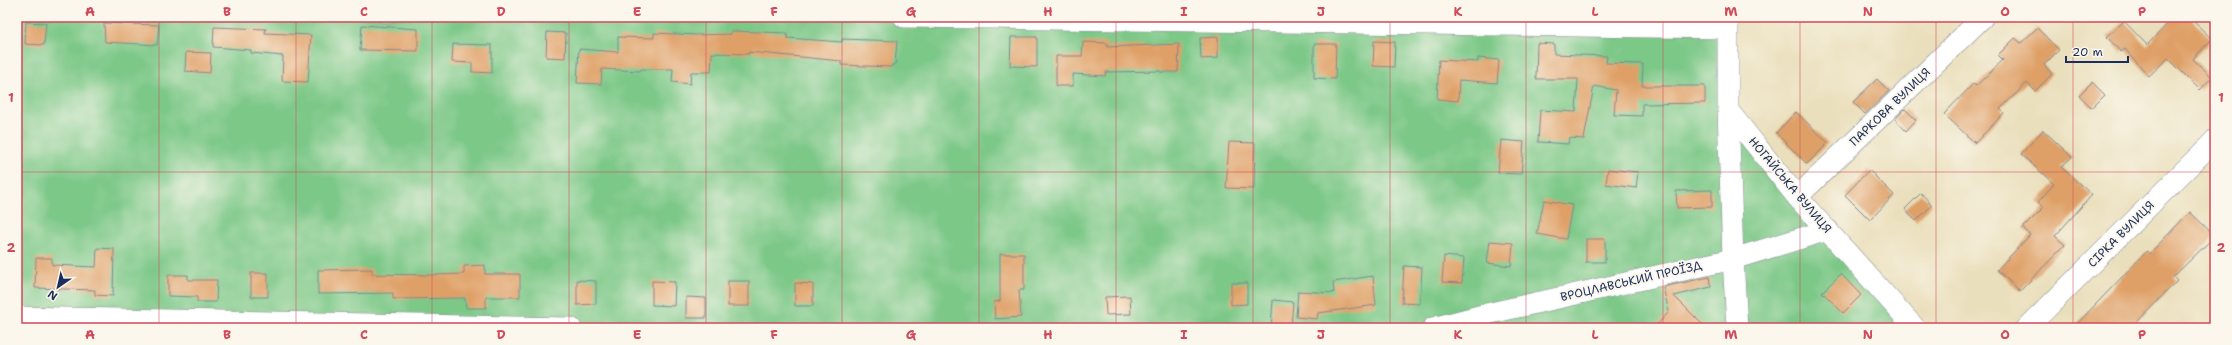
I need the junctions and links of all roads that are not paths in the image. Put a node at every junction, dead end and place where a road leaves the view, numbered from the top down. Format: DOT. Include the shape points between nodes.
graph roads {
  1 [pos="904,17"];
  2 [pos="1983,17"];
  3 [pos="1727,23"];
  4 [pos="1728,110"];
  5 [pos="2215,140"];
  6 [pos="1798,197"];
  7 [pos="1828,230"];
  8 [pos="1733,258"];
  9 [pos="1490,313"];
  10 [pos="17,317"];
  11 [pos="571,328"];
  12 [pos="1433,328"];
  13 [pos="1474,328"];
  14 [pos="1737,328"];
  15 [pos="1915,328"];
  16 [pos="2027,328"];
  1 -- 3 [label="street"];
  2 -- 6 [label="street, ПАРКОВА ВУЛИЦЯ"];
  3 -- 4 [label="street"];
  4 -- 6 [label="street, НОГАЙСЬКА ВУЛИЦЯ"];
  4 -- 8 [label="street"];
  5 -- 16 [label="street, СІРКА ВУЛИЦЯ"];
  6 -- 7 [label="street, НОГАЙСЬКА ВУЛИЦЯ"];
  7 -- 8 [label="street, ВРОЦЛАВСЬКИЙ ПРОЇЗД"];
  7 -- 15 [label="street, НОГАЙСЬКА ВУЛИЦЯ"];
  8 -- 9 [label="street, ВРОЦЛАВСЬКИЙ ПРОЇЗД"];
  8 -- 14 [label="street"];
  9 -- 12 [label="street, ВРОЦЛАВСЬКИЙ ПРОЇЗД"];
  9 -- 13 [label="street"];
  10 -- 11 [label="street"];
}
